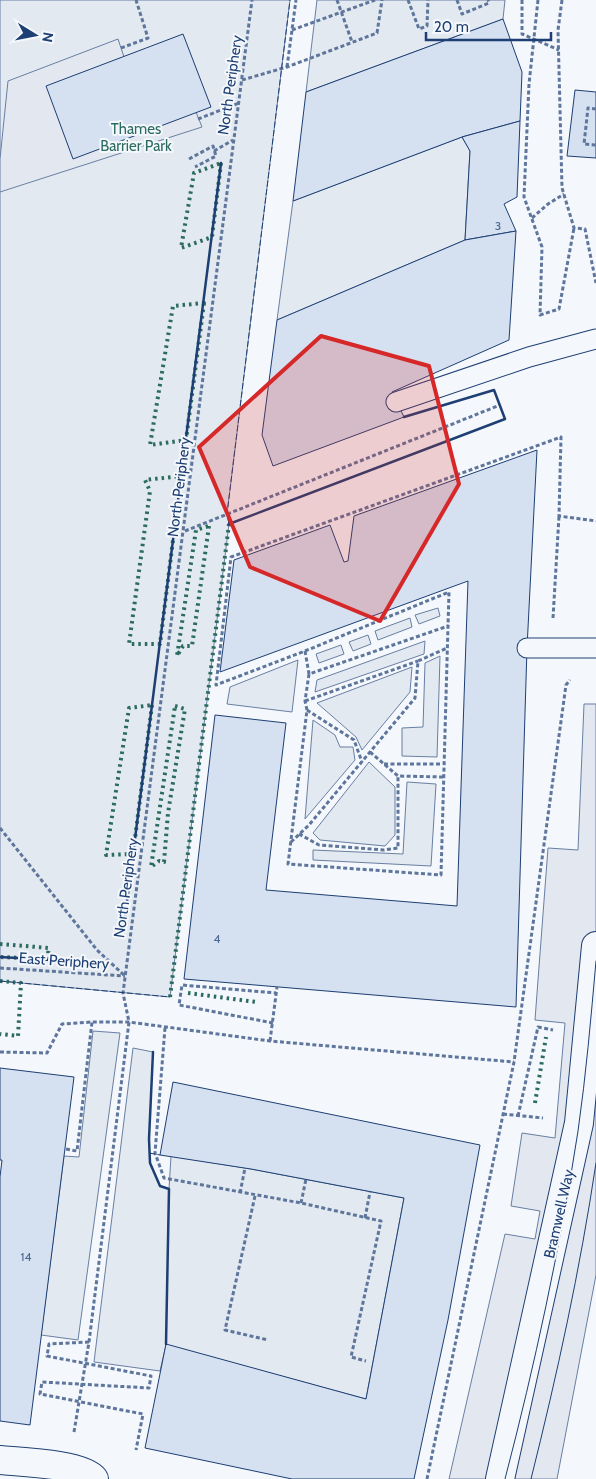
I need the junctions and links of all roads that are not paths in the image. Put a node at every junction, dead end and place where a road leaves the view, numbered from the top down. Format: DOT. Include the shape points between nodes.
graph roads {
  1 [pos="596,339"];
  2 [pos="396,402"];
  3 [pos="527,648"];
  4 [pos="596,648"];
  5 [pos="596,946"];
  6 [pos="0,1460"];
  7 [pos="94,1479"];
  8 [pos="500,1479"];
  1 -- 2 [label="lane" via="529,357"];
  3 -- 4 [label="lane"];
  5 -- 8 [label="street, Bramwell Way" via="579,1123"];
  6 -- 7 [label="street" via="67,1467 91,1474"];
}
